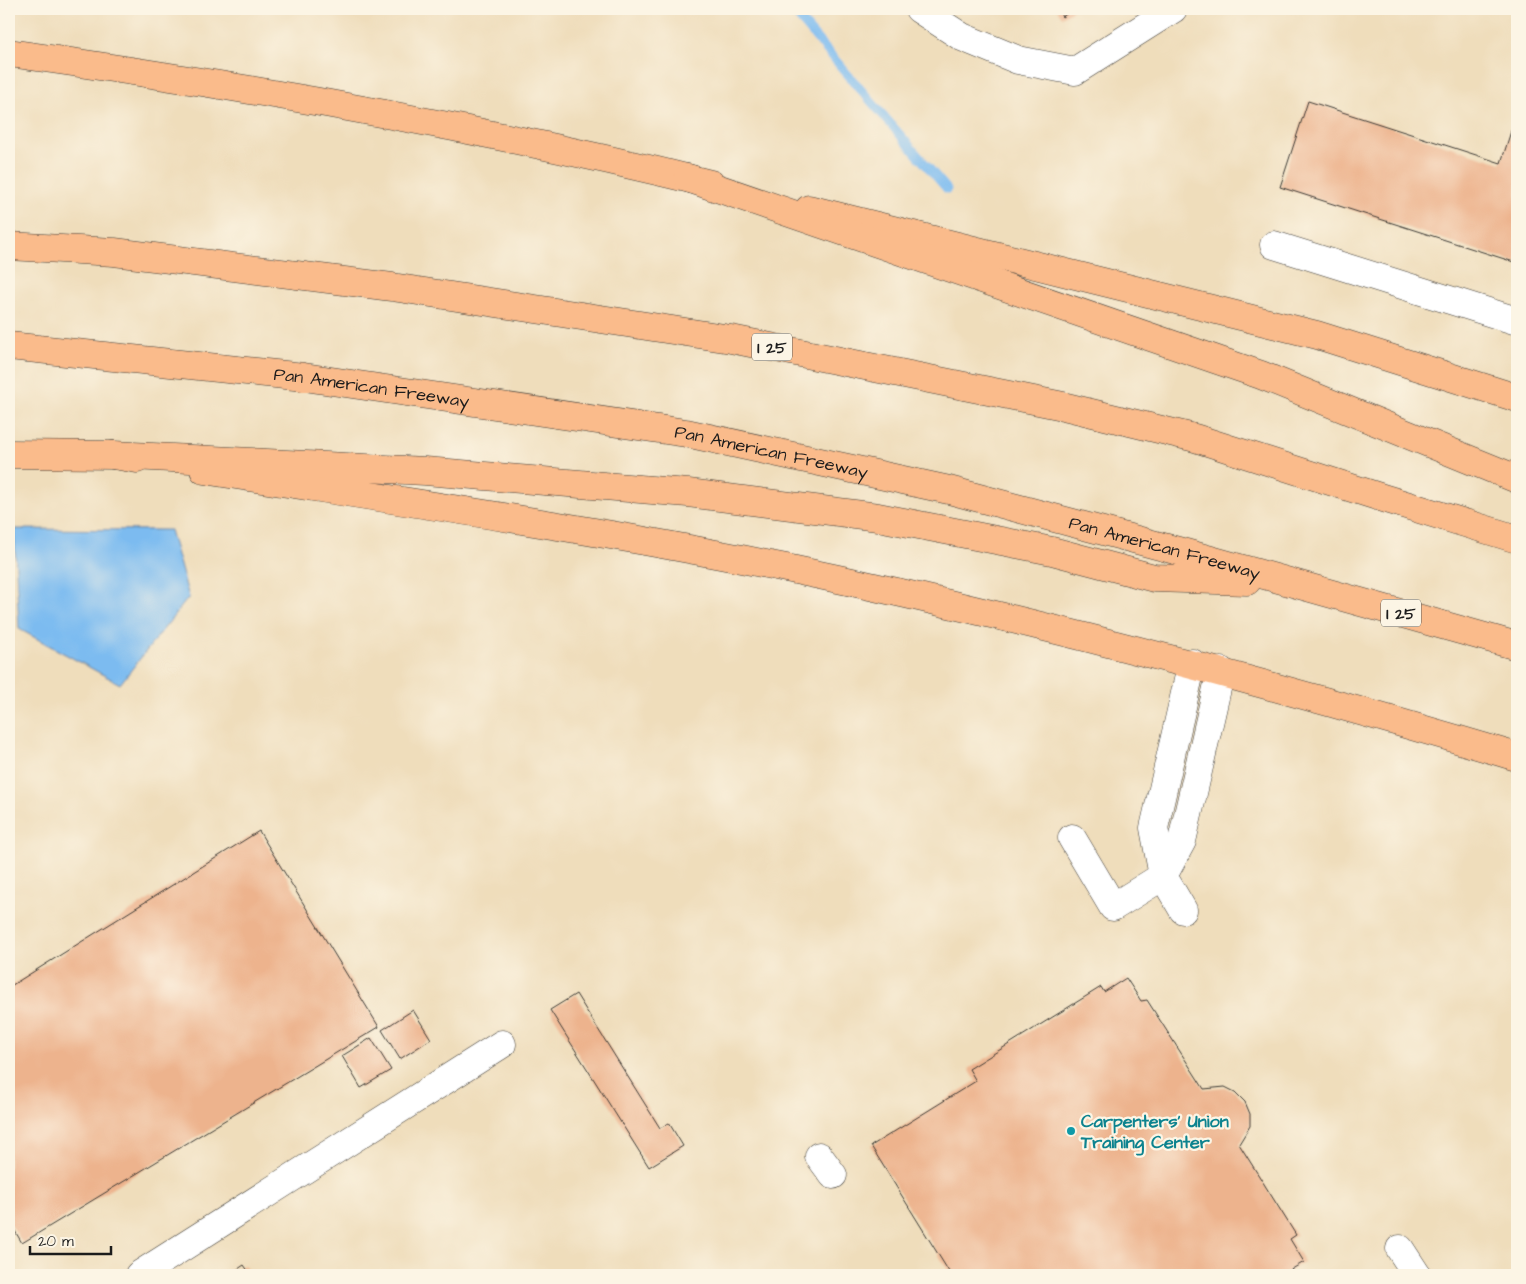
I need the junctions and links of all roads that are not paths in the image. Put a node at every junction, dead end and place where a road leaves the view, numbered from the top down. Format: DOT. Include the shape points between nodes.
graph roads {
  1 [pos="919,9"];
  2 [pos="1172,9"];
  3 [pos="9,54"];
  4 [pos="688,178"];
  5 [pos="1274,245"];
  6 [pos="9,246"];
  7 [pos="1517,322"];
  8 [pos="9,346"];
  9 [pos="1517,398"];
  10 [pos="9,454"];
  11 [pos="113,455"];
  12 [pos="1517,479"];
  13 [pos="1517,539"];
  14 [pos="1285,582"];
  15 [pos="1517,646"];
  16 [pos="1192,663"];
  17 [pos="1221,671"];
  18 [pos="1517,757"];
  19 [pos="1072,838"];
  20 [pos="1163,876"];
  21 [pos="1183,910"];
  22 [pos="502,1044"];
  23 [pos="1400,1249"];
  24 [pos="139,1275"];
  25 [pos="1417,1275"];
  1 -- 2 [label="lane" via="962,37 1018,60 1076,71"];
  3 -- 4 [label="main road" via="157,74 438,123"];
  4 -- 9 [label="main road" via="1317,334"];
  4 -- 12 [label="main road" via="1261,376"];
  5 -- 7 [label="lane"];
  6 -- 13 [label="main road, I 25" via="114,252 383,286 741,341 1063,406 1195,438"];
  8 -- 14 [label="main road, Pan American Freeway / I 25" via="304,377 686,433 949,490"];
  10 -- 11 [label="main road"];
  11 -- 14 [label="main road" via="425,471 688,493 878,516 1052,551 1154,578"];
  11 -- 16 [label="main road" via="476,512 791,569"];
  14 -- 15 [label="main road, Pan American Freeway / I 25"];
  16 -- 17 [label="main road"];
  16 -- 20 [label="lane" via="1154,828"];
  17 -- 18 [label="main road"];
  17 -- 20 [label="lane" via="1182,841"];
  19 -- 20 [label="lane" via="1113,908"];
  20 -- 21 [label="lane"];
  22 -- 24 [label="lane"];
  23 -- 25 [label="lane"];
}
